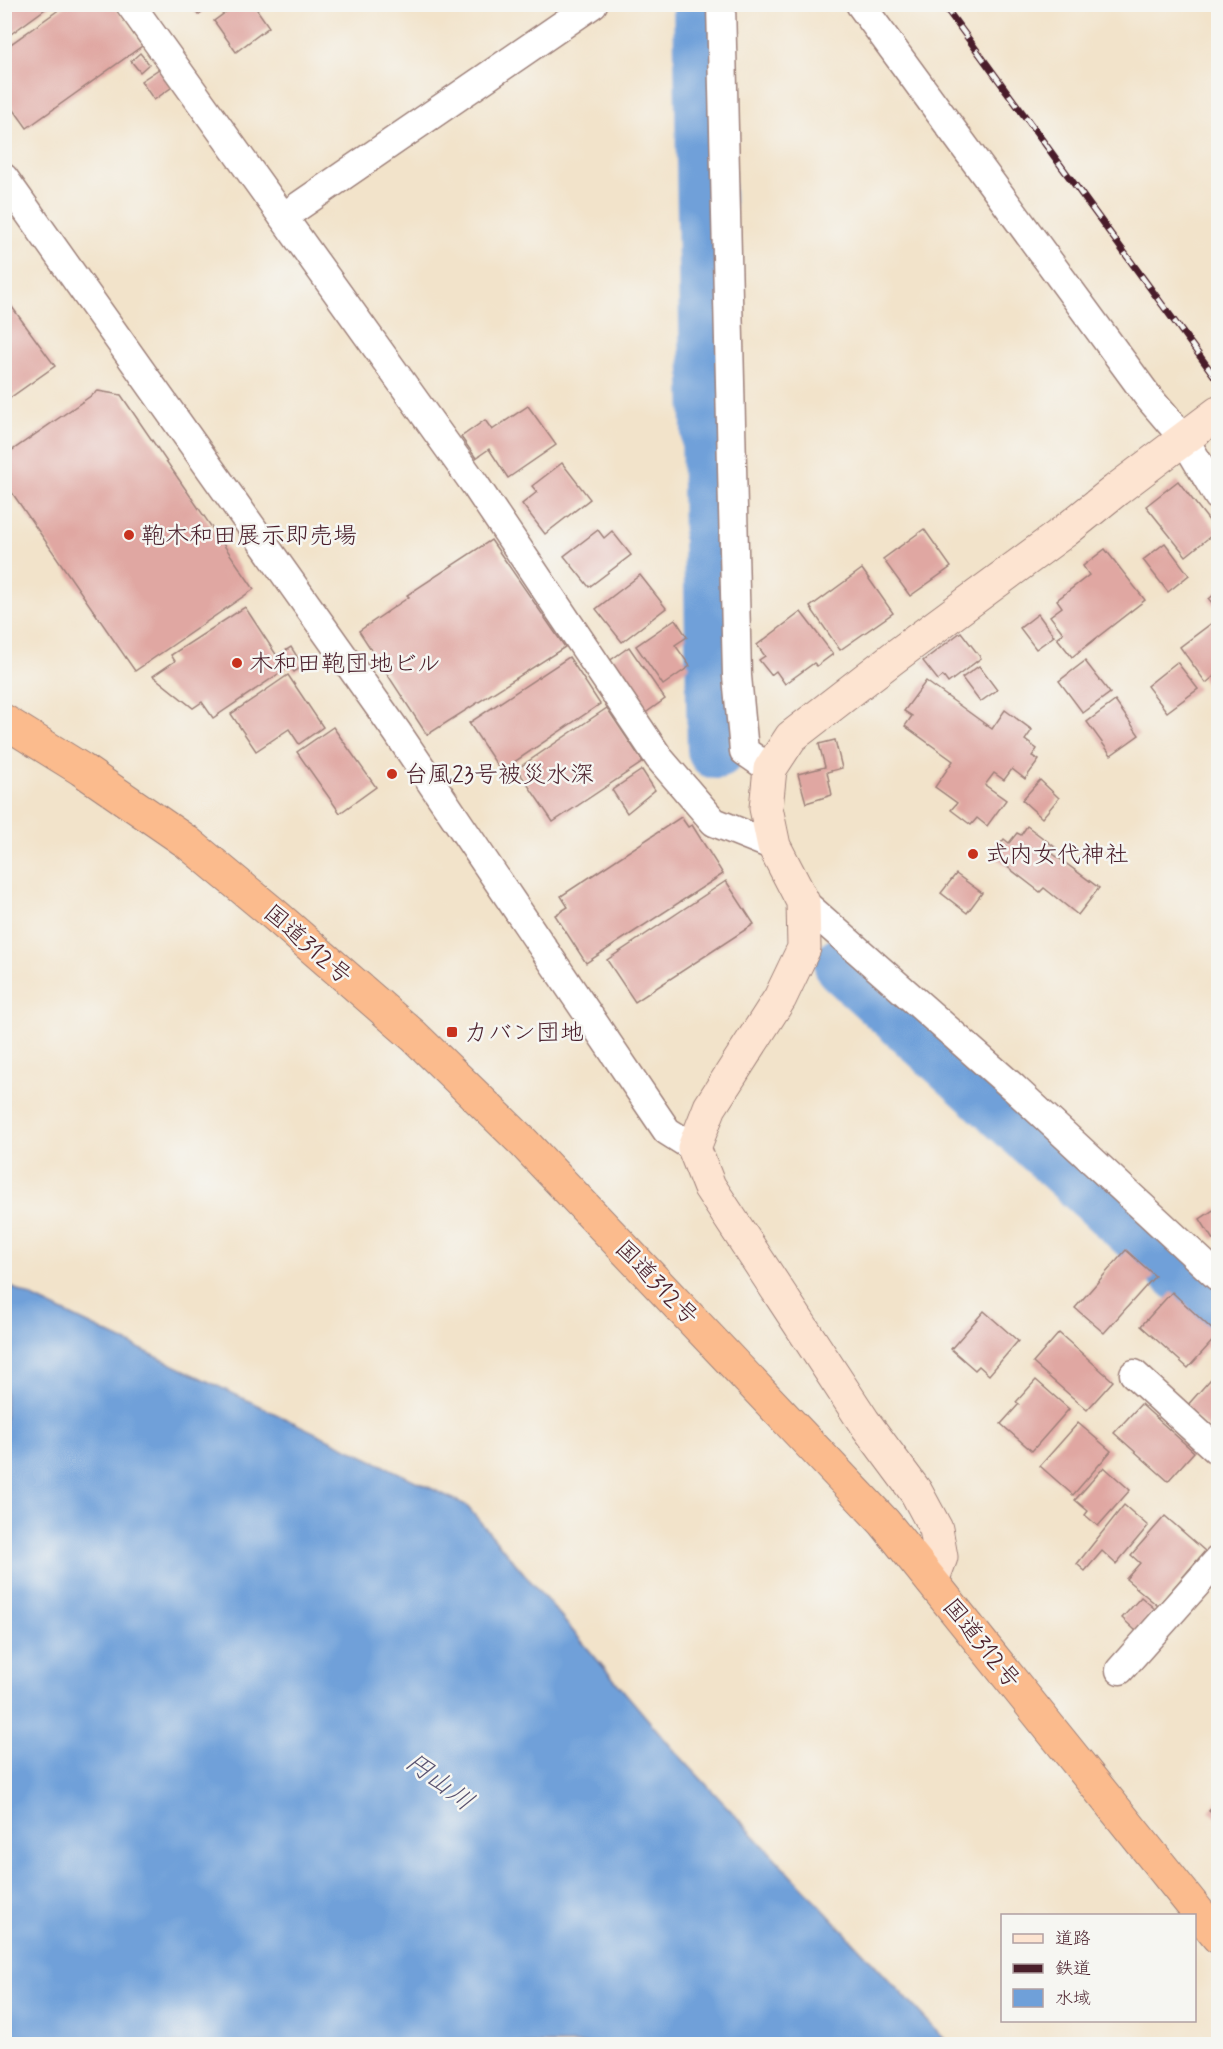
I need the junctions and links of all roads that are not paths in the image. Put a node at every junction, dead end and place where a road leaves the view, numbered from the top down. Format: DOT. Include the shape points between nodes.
graph roads {
  1 [pos="130,4"];
  2 [pos="593,4"];
  3 [pos="721,4"];
  4 [pos="860,4"];
  5 [pos="4,178"];
  6 [pos="283,218"];
  7 [pos="1218,413"];
  8 [pos="1184,439"];
  9 [pos="1218,496"];
  10 [pos="4,721"];
  11 [pos="770,769"];
  12 [pos="774,846"];
  13 [pos="803,903"];
  14 [pos="694,1148"];
  15 [pos="1218,1277"];
  16 [pos="1134,1374"];
  17 [pos="1218,1451"];
  18 [pos="1218,1560"];
  19 [pos="932,1581"];
  20 [pos="1120,1670"];
  21 [pos="1218,1937"];
  1 -- 6 [label="street"];
  2 -- 6 [label="street"];
  3 -- 11 [label="street" via="737,676 744,751"];
  4 -- 8 [label="street" via="1149,398"];
  5 -- 14 [label="street" via="397,732 667,1131"];
  6 -- 12 [label="street" via="476,486 659,758 714,822"];
  7 -- 8 [label="street"];
  8 -- 9 [label="street"];
  8 -- 11 [label="street" via="791,737"];
  10 -- 19 [label="highway, 国道312号" via="187,842 414,1036 541,1160 884,1522"];
  11 -- 12 [label="street" via="766,808"];
  12 -- 13 [label="street"];
  13 -- 14 [label="street" via="804,948 780,998 710,1107"];
  13 -- 15 [label="street" via="1014,1088"];
  14 -- 19 [label="street" via="710,1186 864,1422 916,1492 936,1529 941,1557"];
  16 -- 17 [label="street"];
  18 -- 20 [label="street"];
  19 -- 21 [label="highway, 国道312号"];
}
